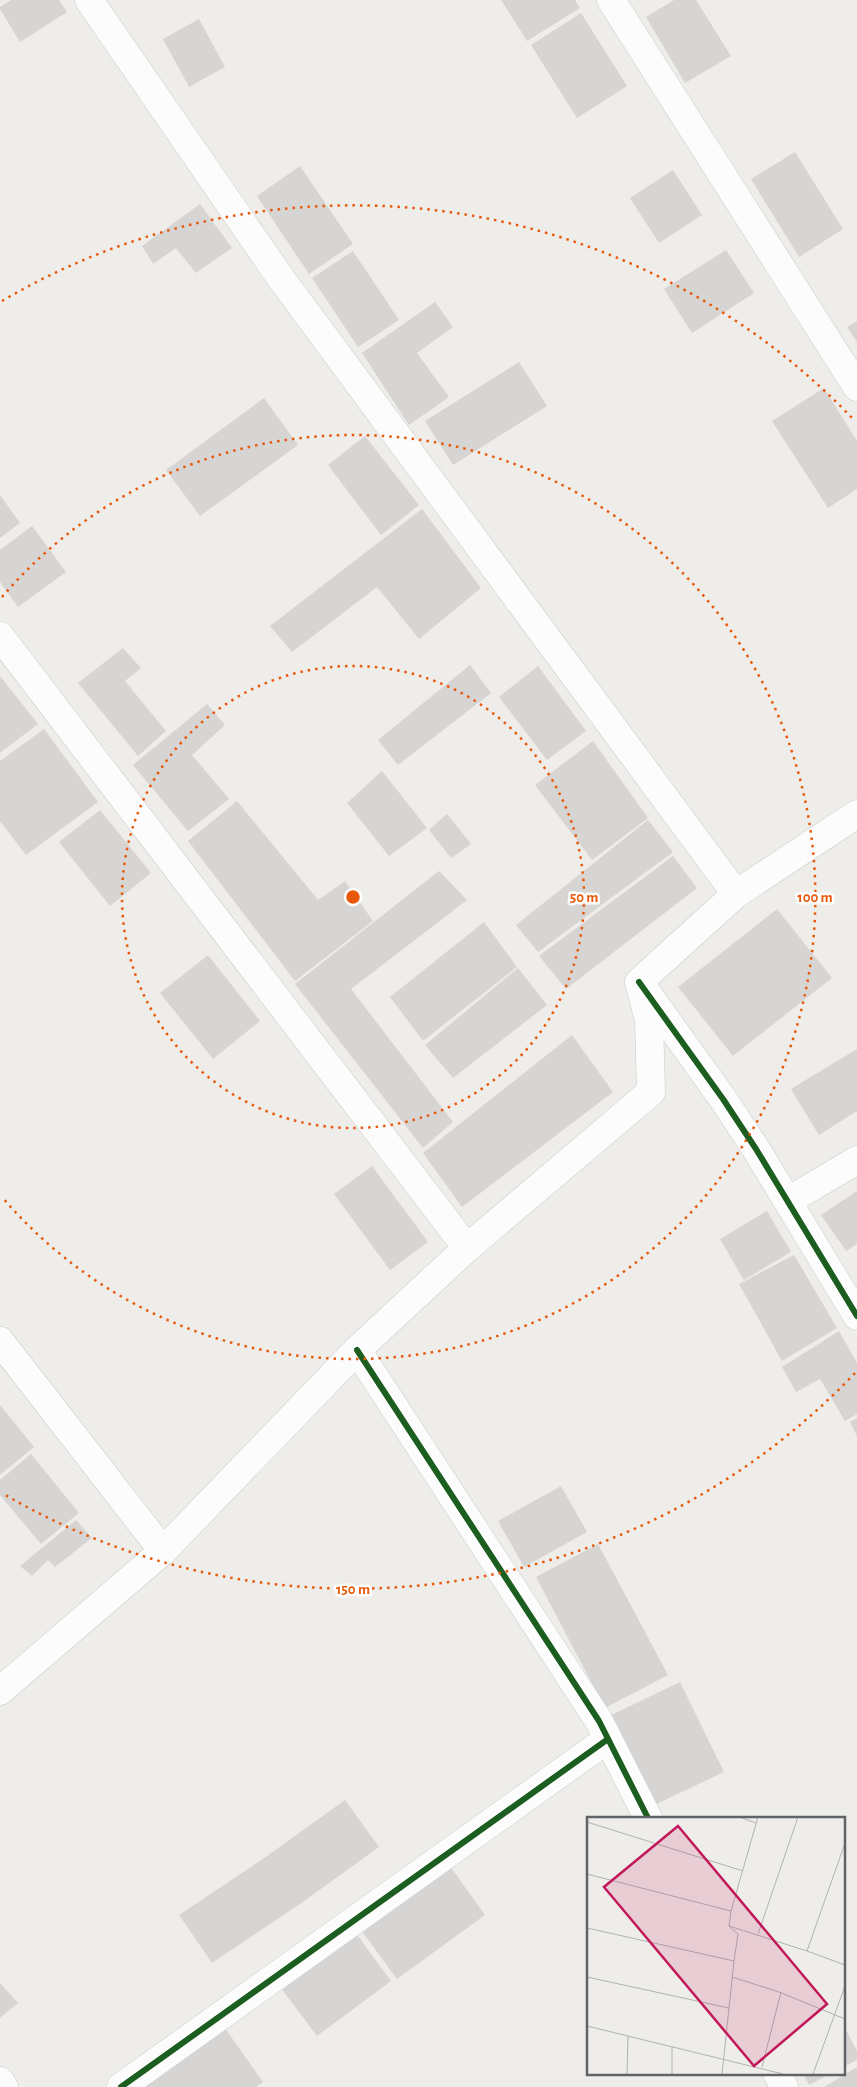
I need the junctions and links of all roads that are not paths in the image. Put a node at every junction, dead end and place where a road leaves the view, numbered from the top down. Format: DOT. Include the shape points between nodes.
graph roads {
  1 [pos="89,0"];
  2 [pos="611,0"];
  3 [pos="857,387"];
  4 [pos="0,636"];
  5 [pos="857,814"];
  6 [pos="736,894"];
  7 [pos="639,982"];
  8 [pos="857,1160"];
  9 [pos="788,1201"];
  10 [pos="467,1248"];
  11 [pos="857,1316"];
  12 [pos="0,1342"];
  13 [pos="357,1350"];
  14 [pos="162,1551"];
  15 [pos="0,1691"];
  16 [pos="608,1739"];
  17 [pos="647,1817"];
  18 [pos="778,2074"];
  19 [pos="0,2081"];
  20 [pos="4,2087"];
  21 [pos="121,2087"];
  22 [pos="784,2087"];
  1 -- 6 [label="street" via="280,277"];
  2 -- 3 [label="street"];
  4 -- 10 [label="street"];
  5 -- 6 [label="street"];
  6 -- 7 [label="street"];
  7 -- 9 [label="street" via="723,1099"];
  7 -- 10 [label="street" via="649,1020 652,1092"];
  8 -- 9 [label="street"];
  9 -- 11 [label="street"];
  10 -- 13 [label="street"];
  12 -- 14 [label="street"];
  13 -- 14 [label="street"];
  13 -- 16 [label="street"];
  14 -- 15 [label="street"];
  16 -- 17 [label="street"];
  16 -- 21 [label="street"];
  18 -- 22 [label="street"];
  19 -- 20 [label="street"];
}
